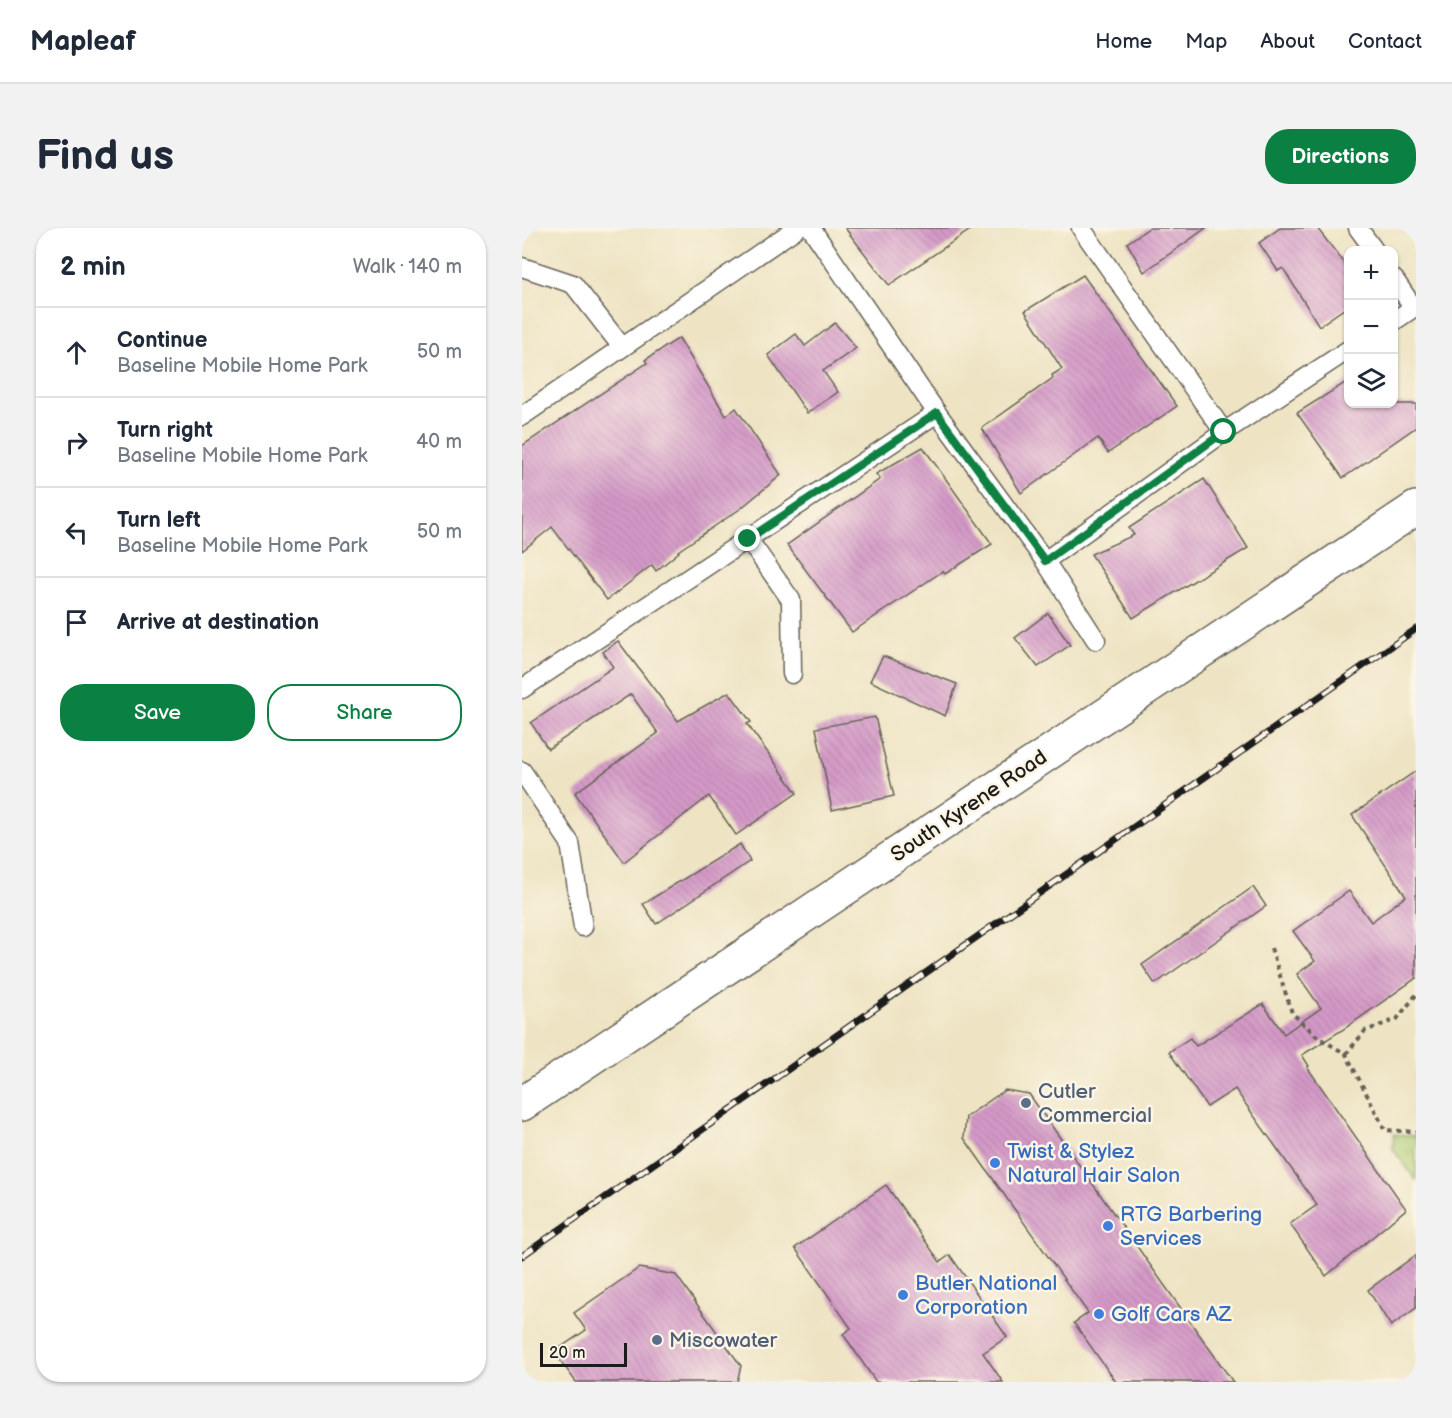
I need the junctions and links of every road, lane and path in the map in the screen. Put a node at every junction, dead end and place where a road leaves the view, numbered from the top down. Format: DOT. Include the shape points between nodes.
graph roads {
  1 [pos="797,228"];
  2 [pos="811,228"];
  3 [pos="1081,228"];
  4 [pos="1358,228"];
  5 [pos="1371,246"];
  6 [pos="522,267"];
  7 [pos="1398,284"];
  8 [pos="1415,307"];
  9 [pos="1398,318"];
  10 [pos="622,347"];
  11 [pos="1344,353"];
  12 [pos="937,413"];
  13 [pos="522,416"];
  14 [pos="1224,432"];
  15 [pos="1416,508"];
  16 [pos="748,539"];
  17 [pos="1045,561"];
  18 [pos="1096,640"];
  19 [pos="792,674"];
  20 [pos="522,689"];
  21 [pos="522,771"];
  22 [pos="583,927"];
  23 [pos="1271,948"];
  24 [pos="1416,995"];
  25 [pos="1346,1054"];
  26 [pos="522,1104"];
  27 [pos="1416,1132"];
  1 -- 10 [label="lane"];
  2 -- 12 [label="lane"];
  3 -- 14 [label="lane"];
  4 -- 5 [label="lane"];
  6 -- 10 [label="lane" via="573,284"];
  7 -- 8 [label="lane"];
  8 -- 9 [label="lane"];
  10 -- 13 [label="lane"];
  11 -- 14 [label="lane"];
  12 -- 16 [label="lane"];
  12 -- 17 [label="lane"];
  14 -- 17 [label="lane"];
  15 -- 26 [label="street, South Kyrene Road"];
  16 -- 19 [label="lane" via="791,600"];
  16 -- 20 [label="lane"];
  17 -- 18 [label="lane"];
  21 -- 22 [label="lane" via="570,843"];
  23 -- 25 [label="path" via="1292,1013 1318,1038"];
  24 -- 25 [label="path" via="1397,1019 1365,1031"];
  25 -- 27 [label="path" via="1385,1130"];
}
